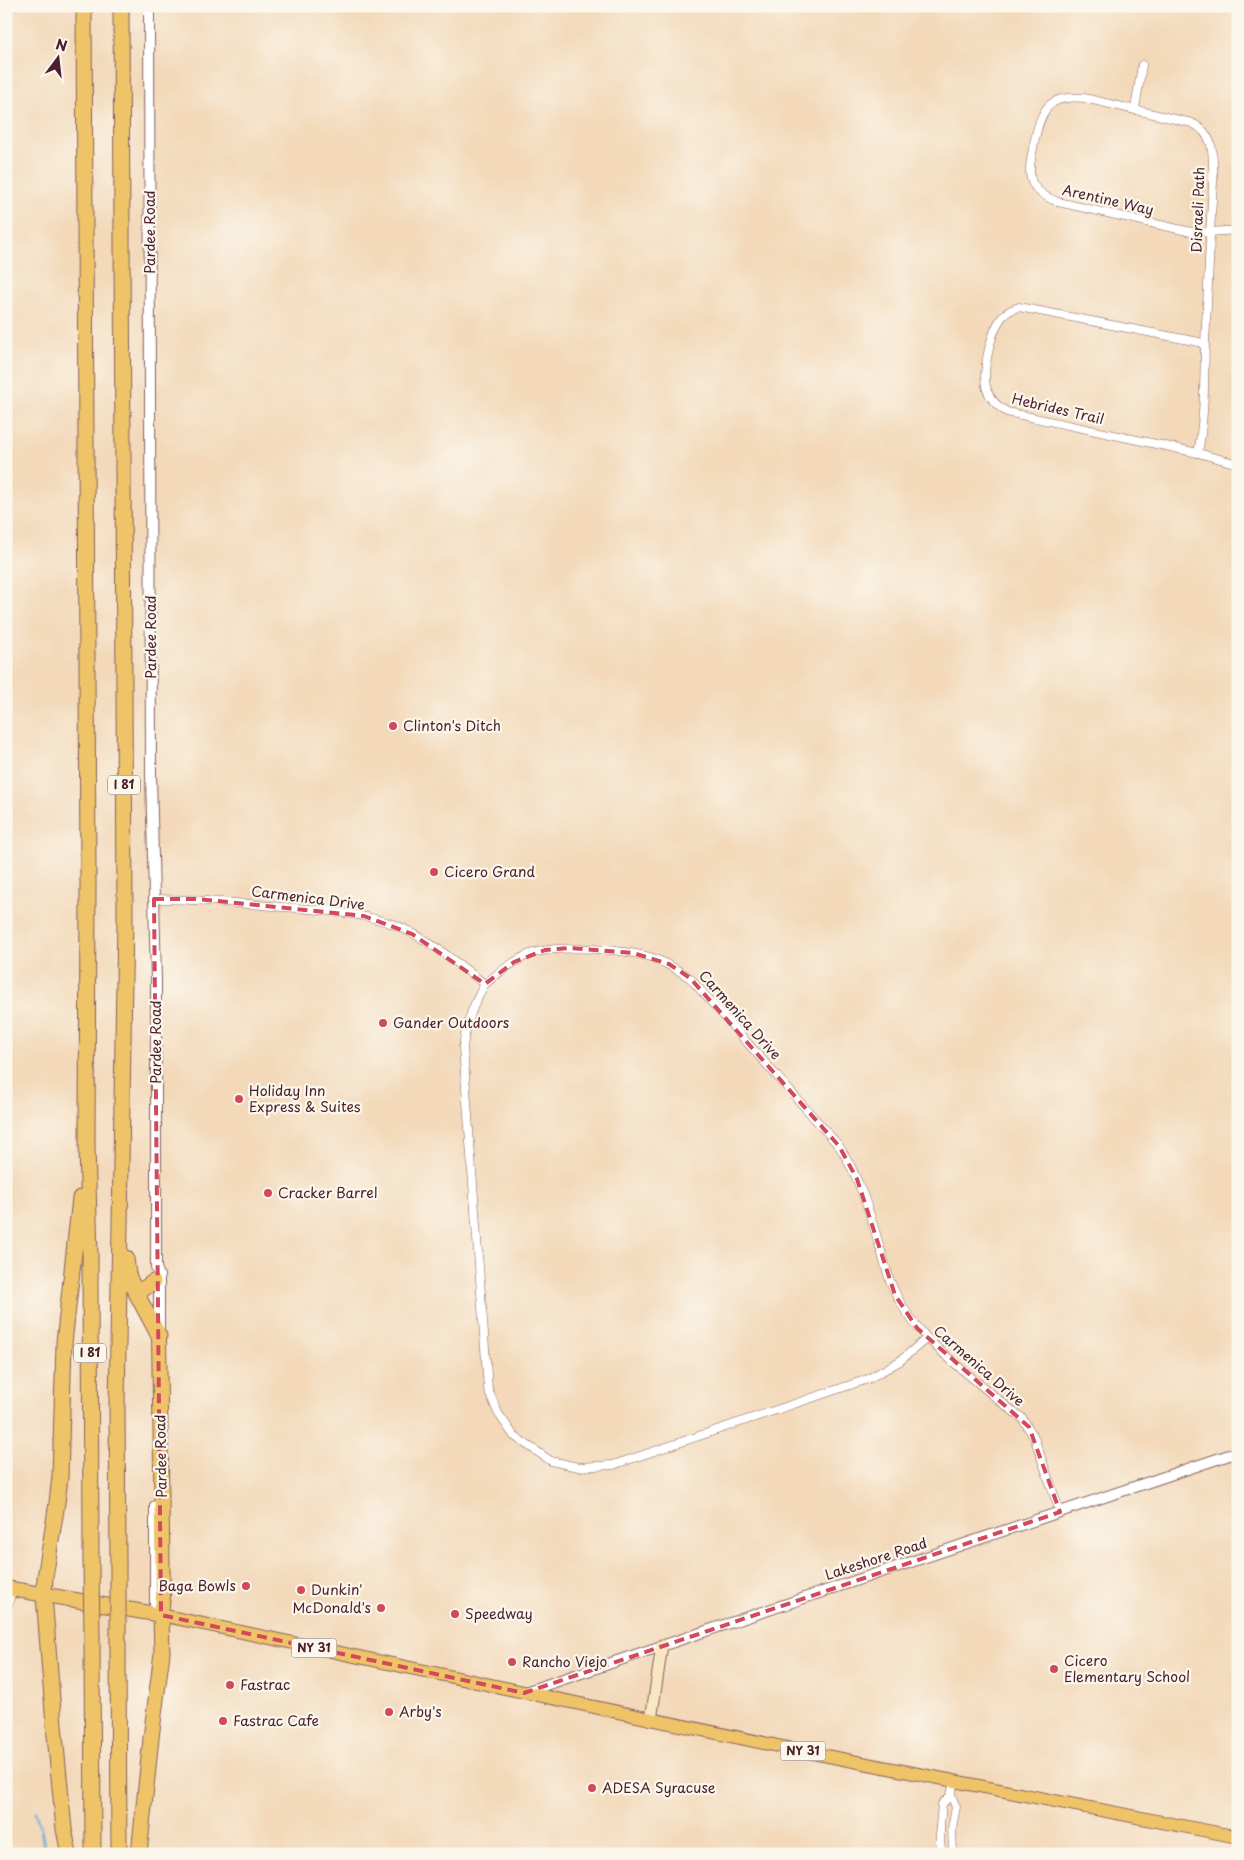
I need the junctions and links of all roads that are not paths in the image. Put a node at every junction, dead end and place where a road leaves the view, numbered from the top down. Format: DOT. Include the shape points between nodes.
graph roads {
  1 [pos="84,6"];
  2 [pos="121,6"];
  3 [pos="149,6"];
  4 [pos="1142,65"];
  5 [pos="1050,104"];
  6 [pos="1135,109"];
  7 [pos="1238,230"];
  8 [pos="1210,233"];
  9 [pos="1205,346"];
  10 [pos="1198,453"];
  11 [pos="1238,464"];
  12 [pos="154,899"];
  13 [pos="486,984"];
  14 [pos="87,1145"];
  15 [pos="121,1212"];
  16 [pos="154,1275"];
  17 [pos="133,1287"];
  18 [pos="156,1329"];
  19 [pos="927,1338"];
  20 [pos="1238,1452"];
  21 [pos="1060,1512"];
  22 [pos="9,1588"];
  23 [pos="44,1595"];
  24 [pos="6,1612"];
  25 [pos="158,1615"];
  26 [pos="662,1645"];
  27 [pos="524,1693"];
  28 [pos="651,1720"];
  29 [pos="954,1781"];
  30 [pos="951,1795"];
  31 [pos="1238,1837"];
  32 [pos="69,1854"];
  33 [pos="93,1854"];
  34 [pos="119,1854"];
  35 [pos="139,1854"];
  36 [pos="942,1854"];
  37 [pos="953,1854"];
  1 -- 14 [label="highway, I 81"];
  2 -- 15 [label="highway, I 81" via="125,919"];
  3 -- 12 [label="street, Pardee Road"];
  4 -- 6 [label="street"];
  5 -- 6 [label="street, Disraeli Path" via="1071,96"];
  5 -- 8 [label="street, Arentine Way" via="1039,121 1029,169 1030,179 1044,197 1196,233"];
  6 -- 8 [label="street, Disraeli Path" via="1192,123 1208,136 1212,165"];
  7 -- 8 [label="street, Arentine Way"];
  8 -- 9 [label="street, Disraeli Path"];
  9 -- 10 [label="street, Disraeli Path" via="1204,402"];
  9 -- 10 [label="street, Hebrides Trail" via="1199,342 1019,307 1004,314 999,322 985,375 987,390 994,403 1008,412"];
  10 -- 11 [label="street, Hebrides Trail"];
  12 -- 13 [label="street, Carmenica Drive" via="198,898 364,916 394,924 412,934"];
  12 -- 16 [label="street, Pardee Road"];
  13 -- 19 [label="street, Carmenica Drive" via="503,969 531,954 570,948 633,953 669,964 690,978 840,1146 857,1179 895,1294"];
  13 -- 19 [label="street" via="469,1016 463,1047 488,1389 498,1413 514,1436 551,1461 578,1467 613,1464 868,1379 900,1361"];
  14 -- 23 [label="highway" via="64,1343 60,1477"];
  14 -- 33 [label="highway, I 81, bridge"];
  15 -- 17 [label="highway" via="126,1262"];
  15 -- 34 [label="highway, I 81, bridge" via="117,1406"];
  16 -- 17 [label="highway" via="142,1290"];
  16 -- 18 [label="street, Pardee Road"];
  16 -- 18 [label="street, Pardee Road" via="159,1275"];
  17 -- 18 [label="highway"];
  18 -- 25 [label="highway, Pardee Road" via="163,1597"];
  19 -- 21 [label="street, Carmenica Drive" via="1029,1427"];
  20 -- 21 [label="street, Lakeshore Road"];
  21 -- 26 [label="street, Lakeshore Road"];
  22 -- 23 [label="highway, NY 31"];
  22 -- 24 [label="street"];
  23 -- 25 [label="highway, NY 31"];
  23 -- 32 [label="highway" via="64,1829"];
  25 -- 27 [label="main road, NY 31"];
  25 -- 35 [label="highway" via="162,1654"];
  26 -- 27 [label="street, Lakeshore Road"];
  26 -- 28 [label="main road"];
  27 -- 28 [label="main road, NY 31"];
  28 -- 29 [label="main road, NY 31"];
  29 -- 30 [label="street"];
  29 -- 31 [label="main road, NY 31"];
  30 -- 36 [label="street" via="942,1804"];
  30 -- 37 [label="street" via="956,1807 952,1828"];
}
